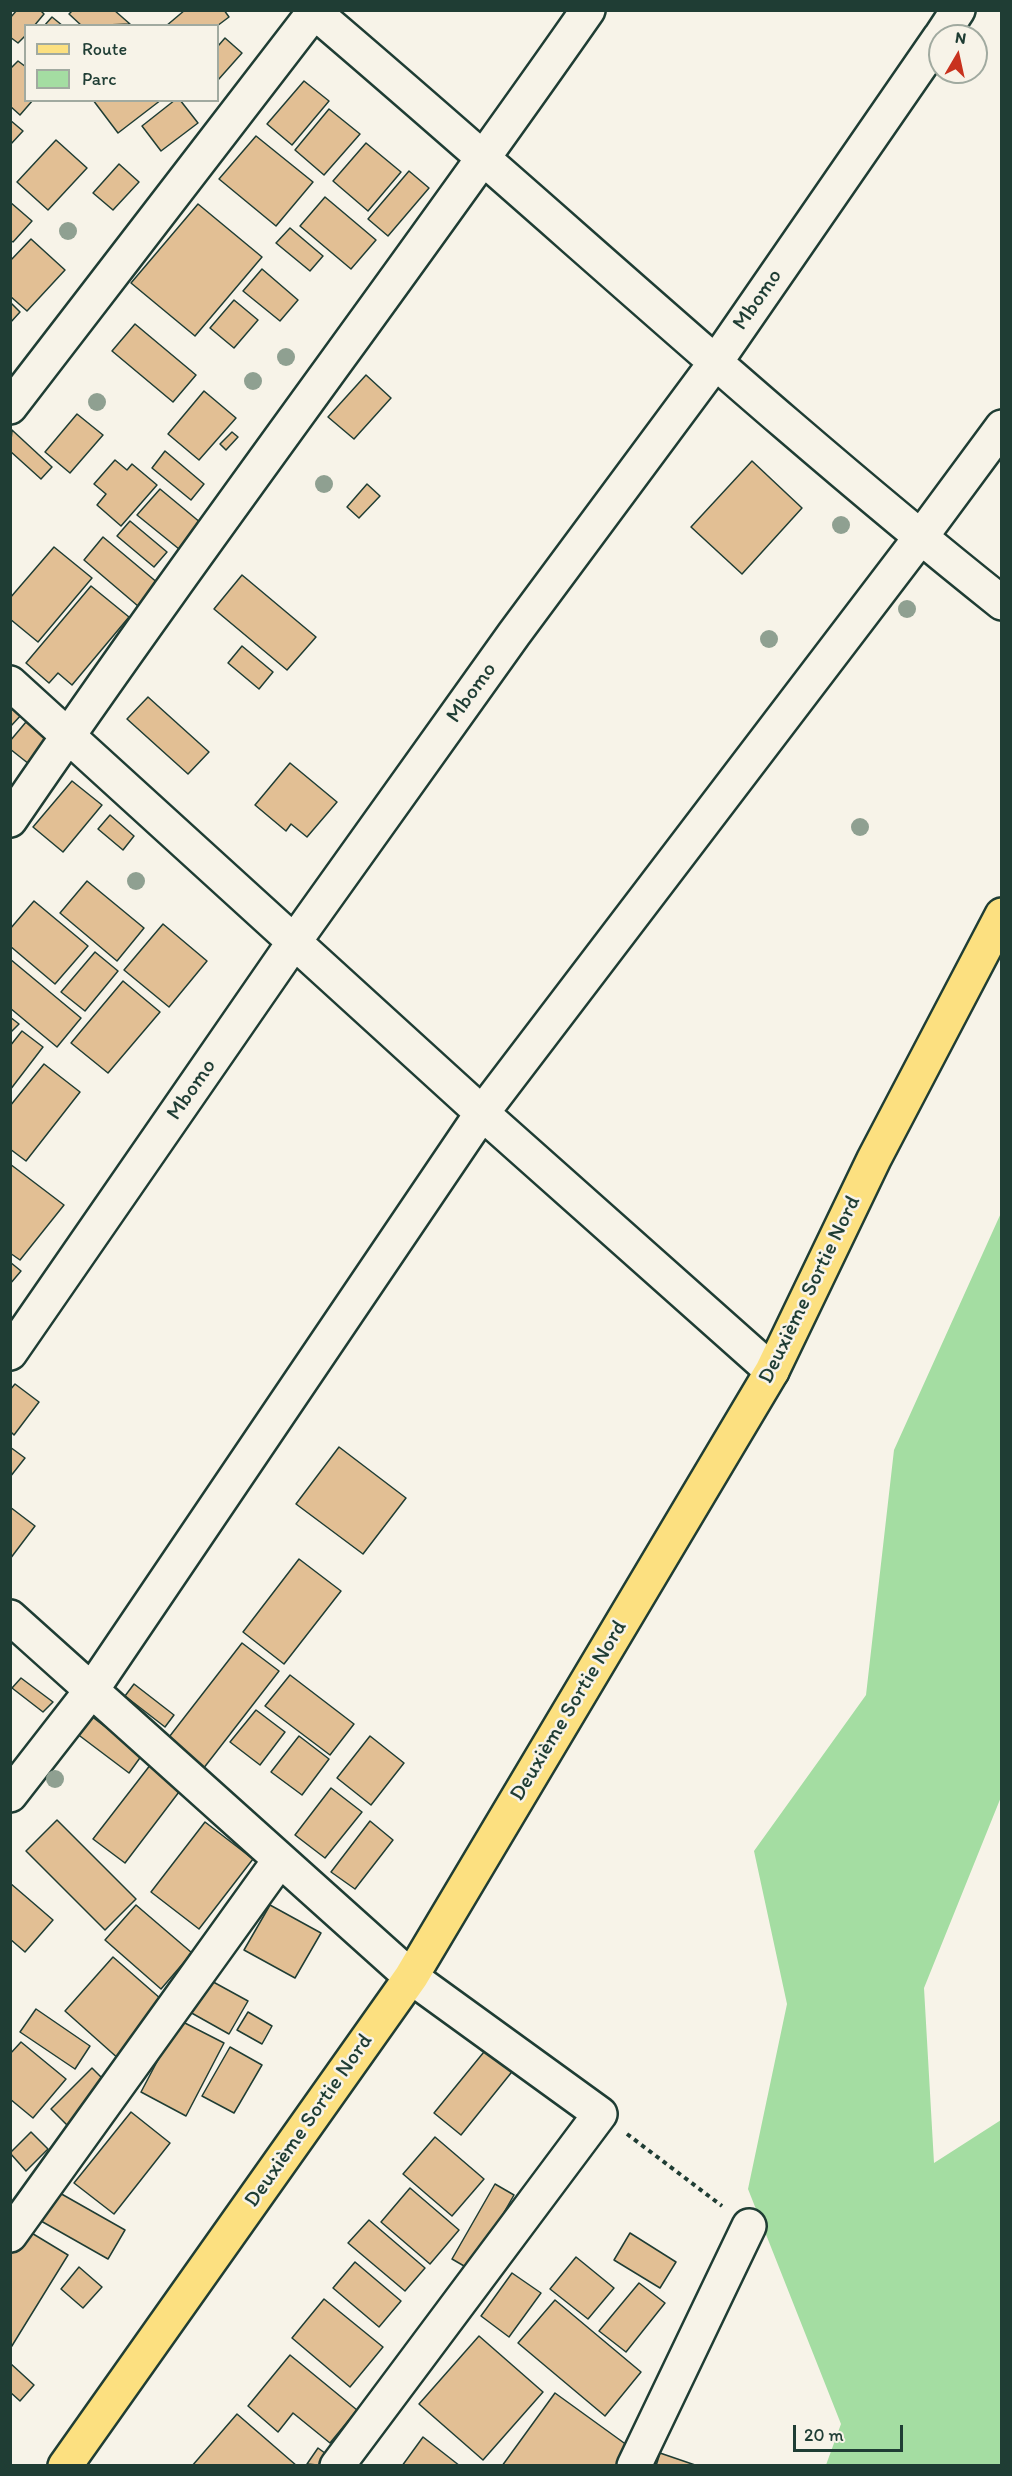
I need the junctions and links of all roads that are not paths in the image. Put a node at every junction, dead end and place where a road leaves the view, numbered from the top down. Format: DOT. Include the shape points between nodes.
graph roads {
  1 [pos="588,10"];
  2 [pos="958,10"];
  3 [pos="313,11"];
  4 [pos="948,24"];
  5 [pos="928,53"];
  6 [pos="484,159"];
  7 [pos="715,363"];
  8 [pos="10,407"];
  9 [pos="1002,427"];
  10 [pos="920,538"];
  11 [pos="1002,603"];
  12 [pos="10,682"];
  13 [pos="67,737"];
  14 [pos="10,820"];
  15 [pos="1002,915"];
  16 [pos="294,942"];
  17 [pos="482,1113"];
  18 [pos="10,1353"];
  19 [pos="772,1371"];
  20 [pos="10,1617"];
  21 [pos="91,1691"];
  22 [pos="10,1796"];
  23 [pos="279,1861"];
  24 [pos="411,1977"];
  25 [pos="749,2226"];
  26 [pos="10,2235"];
  27 [pos="65,2466"];
  28 [pos="337,2466"];
  29 [pos="634,2466"];
  1 -- 6 [label="street"];
  2 -- 4 [label="street, Mbomo"];
  3 -- 6 [label="street"];
  3 -- 8 [label="street"];
  5 -- 7 [label="street, Mbomo"];
  6 -- 7 [label="street"];
  6 -- 13 [label="street"];
  7 -- 10 [label="street"];
  7 -- 16 [label="street, Mbomo" via="514,634"];
  9 -- 10 [label="street"];
  10 -- 11 [label="street"];
  10 -- 17 [label="street"];
  12 -- 13 [label="street"];
  13 -- 14 [label="street"];
  13 -- 16 [label="street"];
  15 -- 19 [label="main road, Deuxième Sortie Nord" via="874,1159"];
  16 -- 17 [label="street"];
  16 -- 18 [label="street, Mbomo"];
  17 -- 19 [label="street"];
  17 -- 21 [label="street"];
  19 -- 24 [label="main road, Deuxième Sortie Nord"];
  20 -- 21 [label="street"];
  21 -- 22 [label="street"];
  21 -- 23 [label="street"];
  23 -- 24 [label="street"];
  23 -- 26 [label="street"];
  24 -- 27 [label="main road, Deuxième Sortie Nord"];
  24 -- 28 [label="street" via="600,2114"];
  25 -- 29 [label="street"];
}
